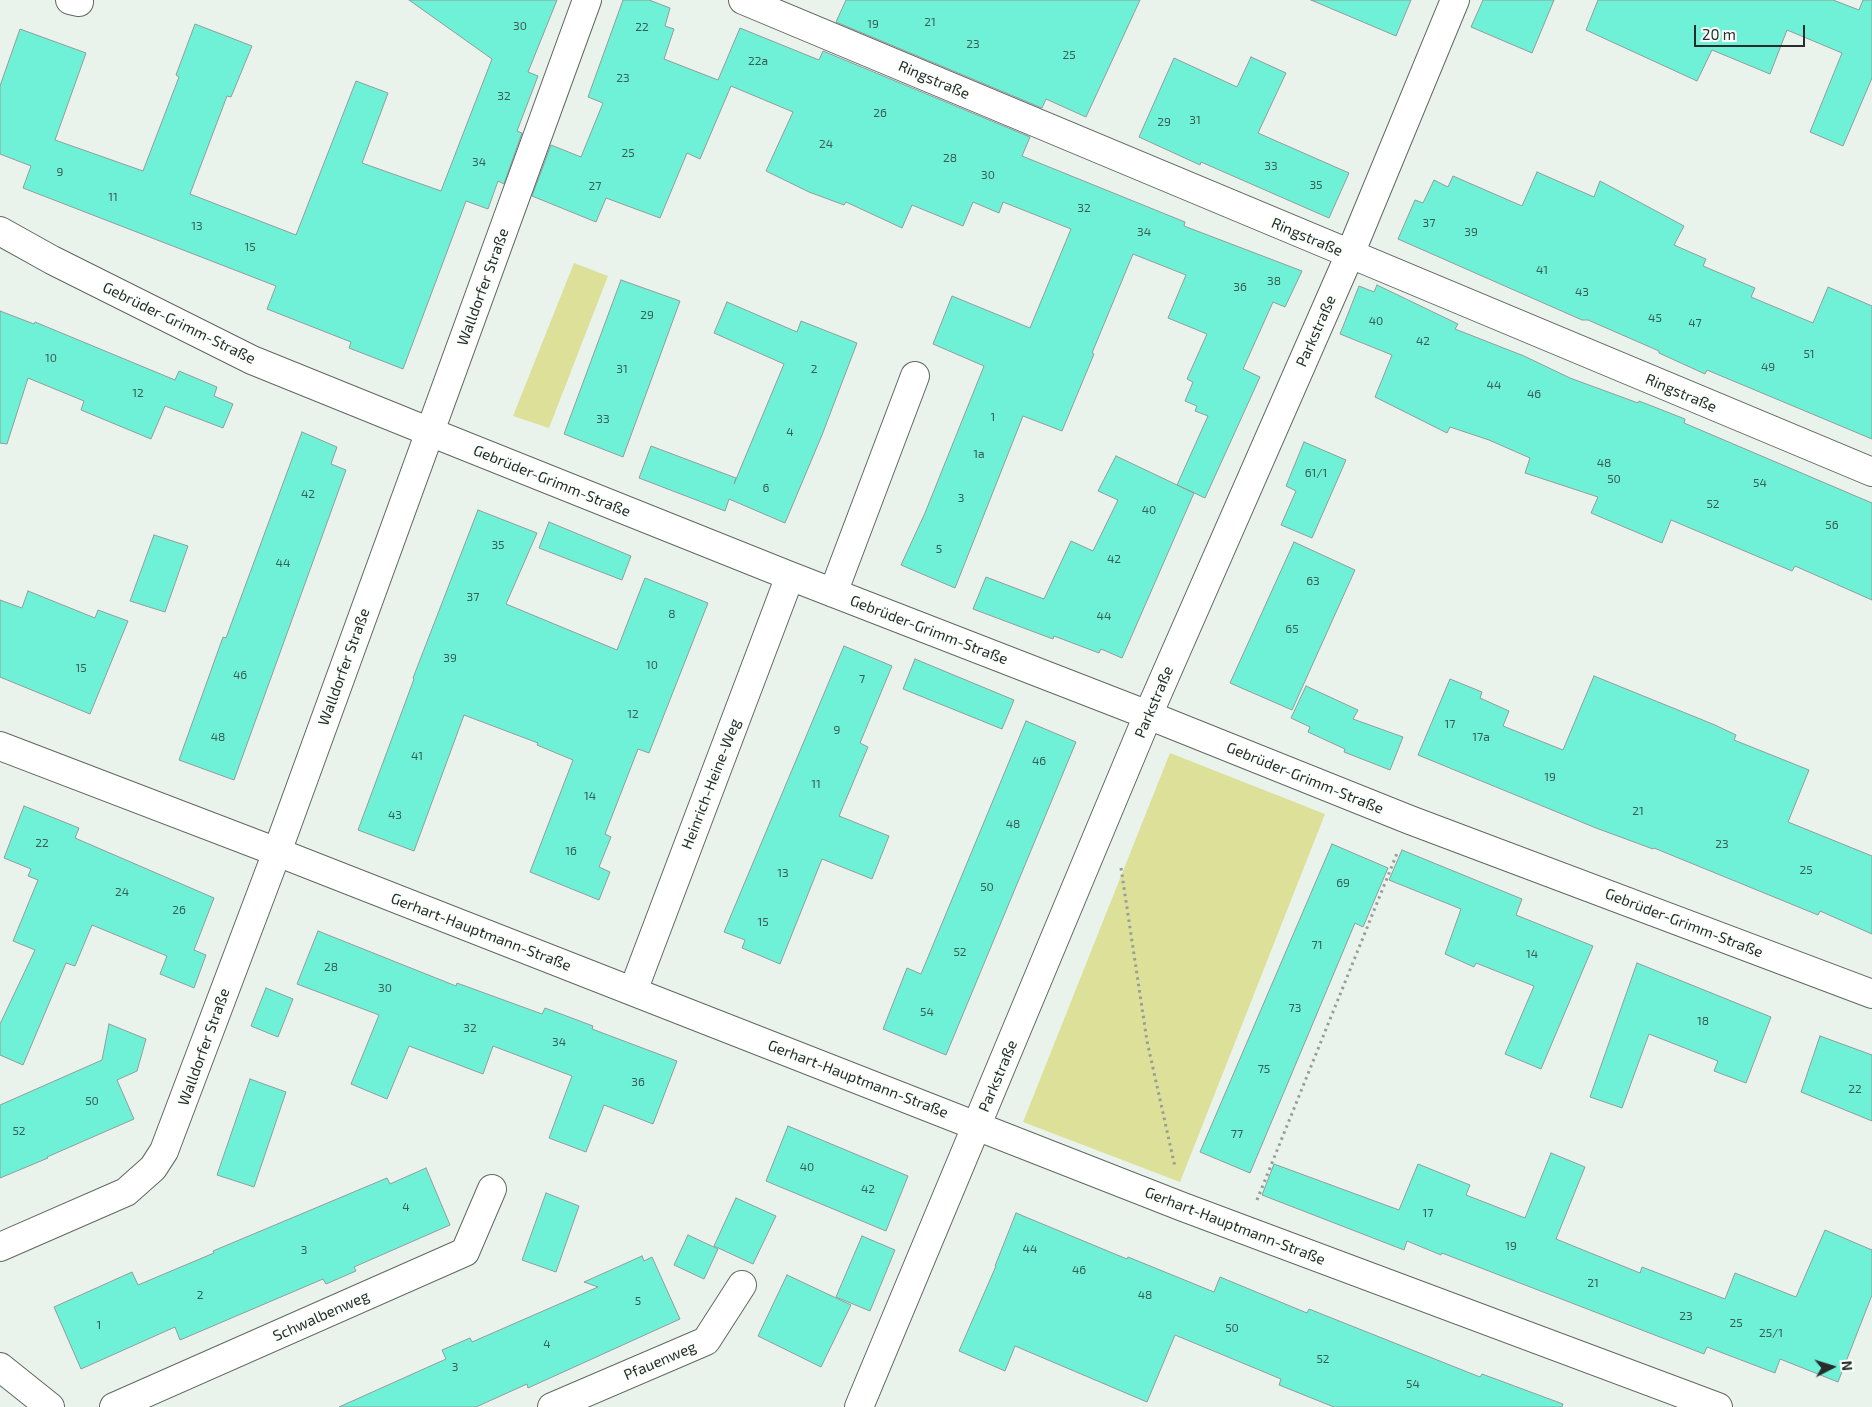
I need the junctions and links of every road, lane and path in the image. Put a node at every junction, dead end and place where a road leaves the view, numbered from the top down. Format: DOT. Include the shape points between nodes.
graph roads {
  1 [pos="587,0"];
  2 [pos="743,0"];
  3 [pos="1455,0"];
  4 [pos="0,231"];
  5 [pos="1350,254"];
  6 [pos="915,376"];
  7 [pos="430,432"];
  8 [pos="1872,472"];
  9 [pos="790,576"];
  10 [pos="833,593"];
  11 [pos="1148,715"];
  12 [pos="0,746"];
  13 [pos="1410,820"];
  14 [pos="277,852"];
  15 [pos="1120,863"];
  16 [pos="633,991"];
  17 [pos="1872,994"];
  18 [pos="977,1126"];
  19 [pos="492,1189"];
  20 [pos="1183,1207"];
  21 [pos="1245,1230"];
  22 [pos="0,1247"];
  23 [pos="742,1285"];
  24 [pos="0,1367"];
  25 [pos="50,1407"];
  26 [pos="114,1407"];
  27 [pos="552,1407"];
  28 [pos="859,1407"];
  29 [pos="1718,1407"];
  1 -- 7 [label="street, Walldorfer Straße"];
  2 -- 5 [label="street, Ringstraße"];
  3 -- 5 [label="street, Parkstraße"];
  4 -- 7 [label="street, Gebrüder-Grimm-Straße" via="252,360"];
  5 -- 8 [label="street, Ringstraße"];
  5 -- 11 [label="street, Parkstraße"];
  6 -- 10 [label="street"];
  7 -- 9 [label="street, Gebrüder-Grimm-Straße"];
  7 -- 14 [label="street, Walldorfer Straße"];
  9 -- 10 [label="street, Gebrüder-Grimm-Straße"];
  9 -- 16 [label="street, Heinrich-Heine-Weg"];
  10 -- 11 [label="street, Gebrüder-Grimm-Straße"];
  11 -- 13 [label="street, Gebrüder-Grimm-Straße"];
  11 -- 18 [label="street, Parkstraße"];
  12 -- 14 [label="street, Gerhart-Hauptmann-Straße"];
  13 -- 17 [label="street, Gebrüder-Grimm-Straße"];
  13 -- 21 [label="path"];
  14 -- 16 [label="street, Gerhart-Hauptmann-Straße"];
  14 -- 22 [label="street, Walldorfer Straße" via="178,1118 160,1157 126,1192"];
  15 -- 20 [label="path" via="1147,1041"];
  16 -- 18 [label="street, Gerhart-Hauptmann-Straße"];
  18 -- 20 [label="street, Gerhart-Hauptmann-Straße"];
  18 -- 28 [label="street, Parkstraße"];
  19 -- 26 [label="street, Schwalbenweg" via="465,1252"];
  20 -- 21 [label="street, Gerhart-Hauptmann-Straße"];
  21 -- 29 [label="street, Gerhart-Hauptmann-Straße"];
  23 -- 27 [label="street, Pfauenweg" via="706,1341"];
  24 -- 25 [label="street"];
}
